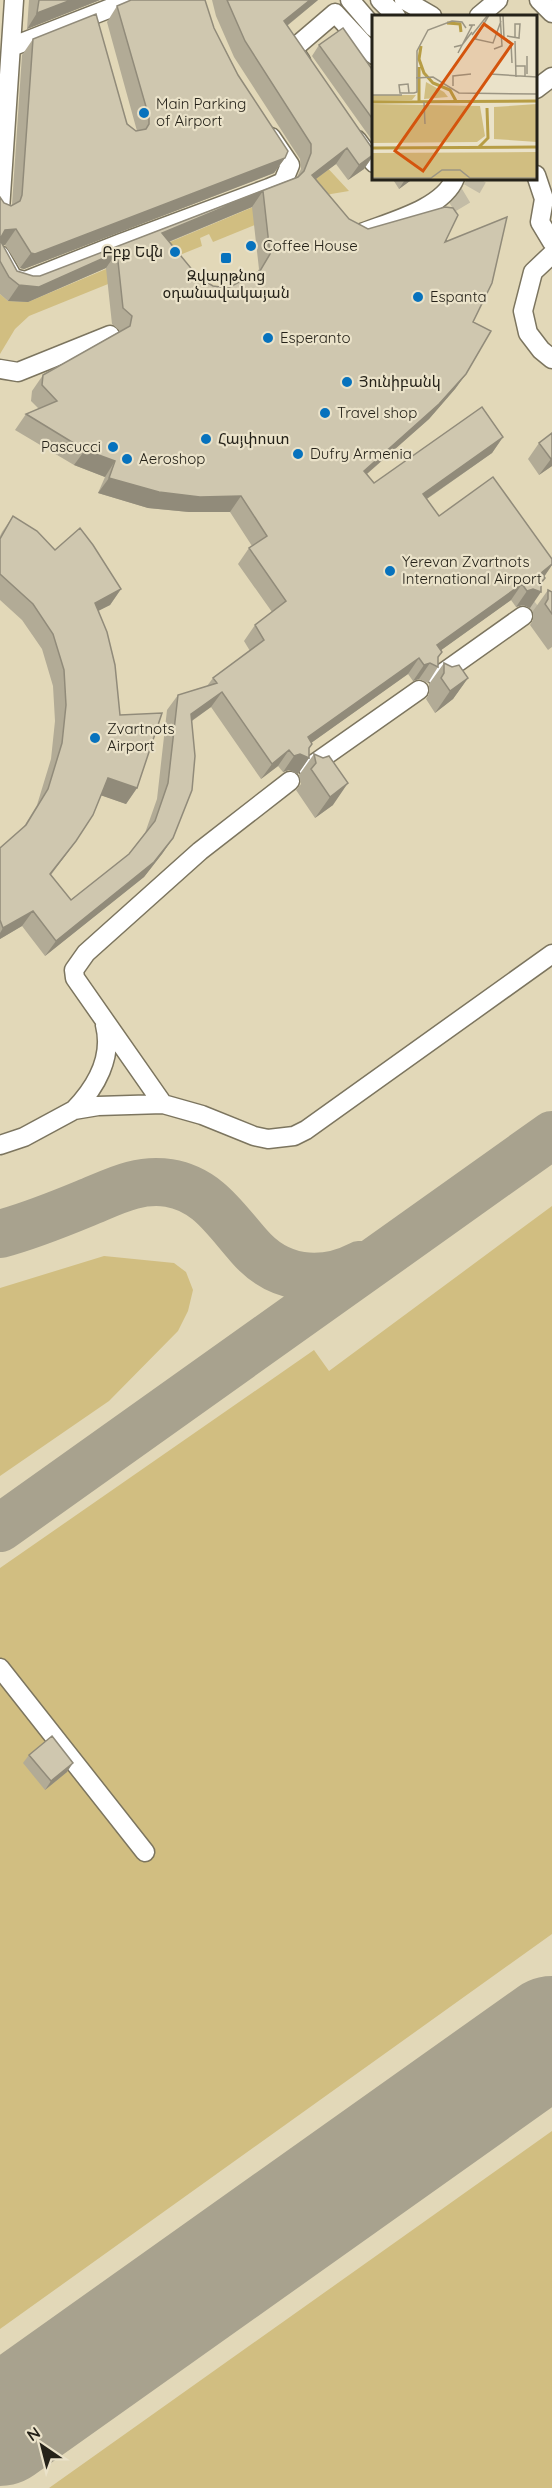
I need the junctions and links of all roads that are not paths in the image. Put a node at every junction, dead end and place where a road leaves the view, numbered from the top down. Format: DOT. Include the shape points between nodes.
graph roads {
  1 [pos="14,0"];
  2 [pos="131,0"];
  3 [pos="350,0"];
  4 [pos="380,0"];
  5 [pos="404,0"];
  6 [pos="498,0"];
  7 [pos="539,0"];
  8 [pos="552,13"];
  9 [pos="93,15"];
  10 [pos="395,15"];
  11 [pos="430,15"];
  12 [pos="480,15"];
  13 [pos="372,26"];
  14 [pos="99,37"];
  15 [pos="11,47"];
  16 [pos="372,53"];
  17 [pos="313,77"];
  18 [pos="552,77"];
  19 [pos="537,88"];
  20 [pos="264,125"];
  21 [pos="347,125"];
  22 [pos="372,160"];
  23 [pos="537,177"];
  24 [pos="454,180"];
  25 [pos="548,196"];
  26 [pos="0,210"];
  27 [pos="359,234"];
  28 [pos="552,242"];
  29 [pos="552,254"];
  30 [pos="0,255"];
  31 [pos="110,335"];
  32 [pos="552,358"];
  33 [pos="5,377"];
  34 [pos="523,616"];
  35 [pos="437,676"];
  36 [pos="419,690"];
  37 [pos="308,768"];
  38 [pos="290,781"];
  39 [pos="552,954"];
  40 [pos="103,1018"];
  41 [pos="163,1104"];
  42 [pos="74,1110"];
  43 [pos="0,1145"];
  44 [pos="0,1668"];
  45 [pos="146,1852"];
  1 -- 15 [label="lane"];
  2 -- 9 [label="lane"];
  3 -- 13 [label="lane"];
  4 -- 10 [label="lane"];
  5 -- 11 [label="lane"];
  6 -- 12 [label="lane"];
  7 -- 8 [label="lane"];
  9 -- 14 [label="lane"];
  9 -- 15 [label="lane"];
  15 -- 26 [label="lane"];
  16 -- 17 [label="lane" via="334,13 293,49"];
  18 -- 19 [label="lane"];
  20 -- 30 [label="lane" via="290,165 283,182 25,281 13,278"];
  21 -- 22 [label="lane"];
  23 -- 25 [label="lane"];
  24 -- 27 [label="lane" via="433,204"];
  25 -- 28 [label="lane" via="540,222"];
  29 -- 32 [label="lane" via="534,272 523,311 528,333 541,351"];
  31 -- 33 [label="lane"];
  34 -- 35 [label="lane"];
  36 -- 37 [label="lane"];
  38 -- 40 [label="lane" via="200,852 78,962 75,978"];
  39 -- 41 [label="lane" via="294,1136 254,1136"];
  40 -- 41 [label="lane"];
  40 -- 42 [label="lane" via="107,1048 101,1069 91,1092"];
  41 -- 42 [label="lane"];
  42 -- 43 [label="lane" via="24,1137"];
  44 -- 45 [label="lane"];
}
